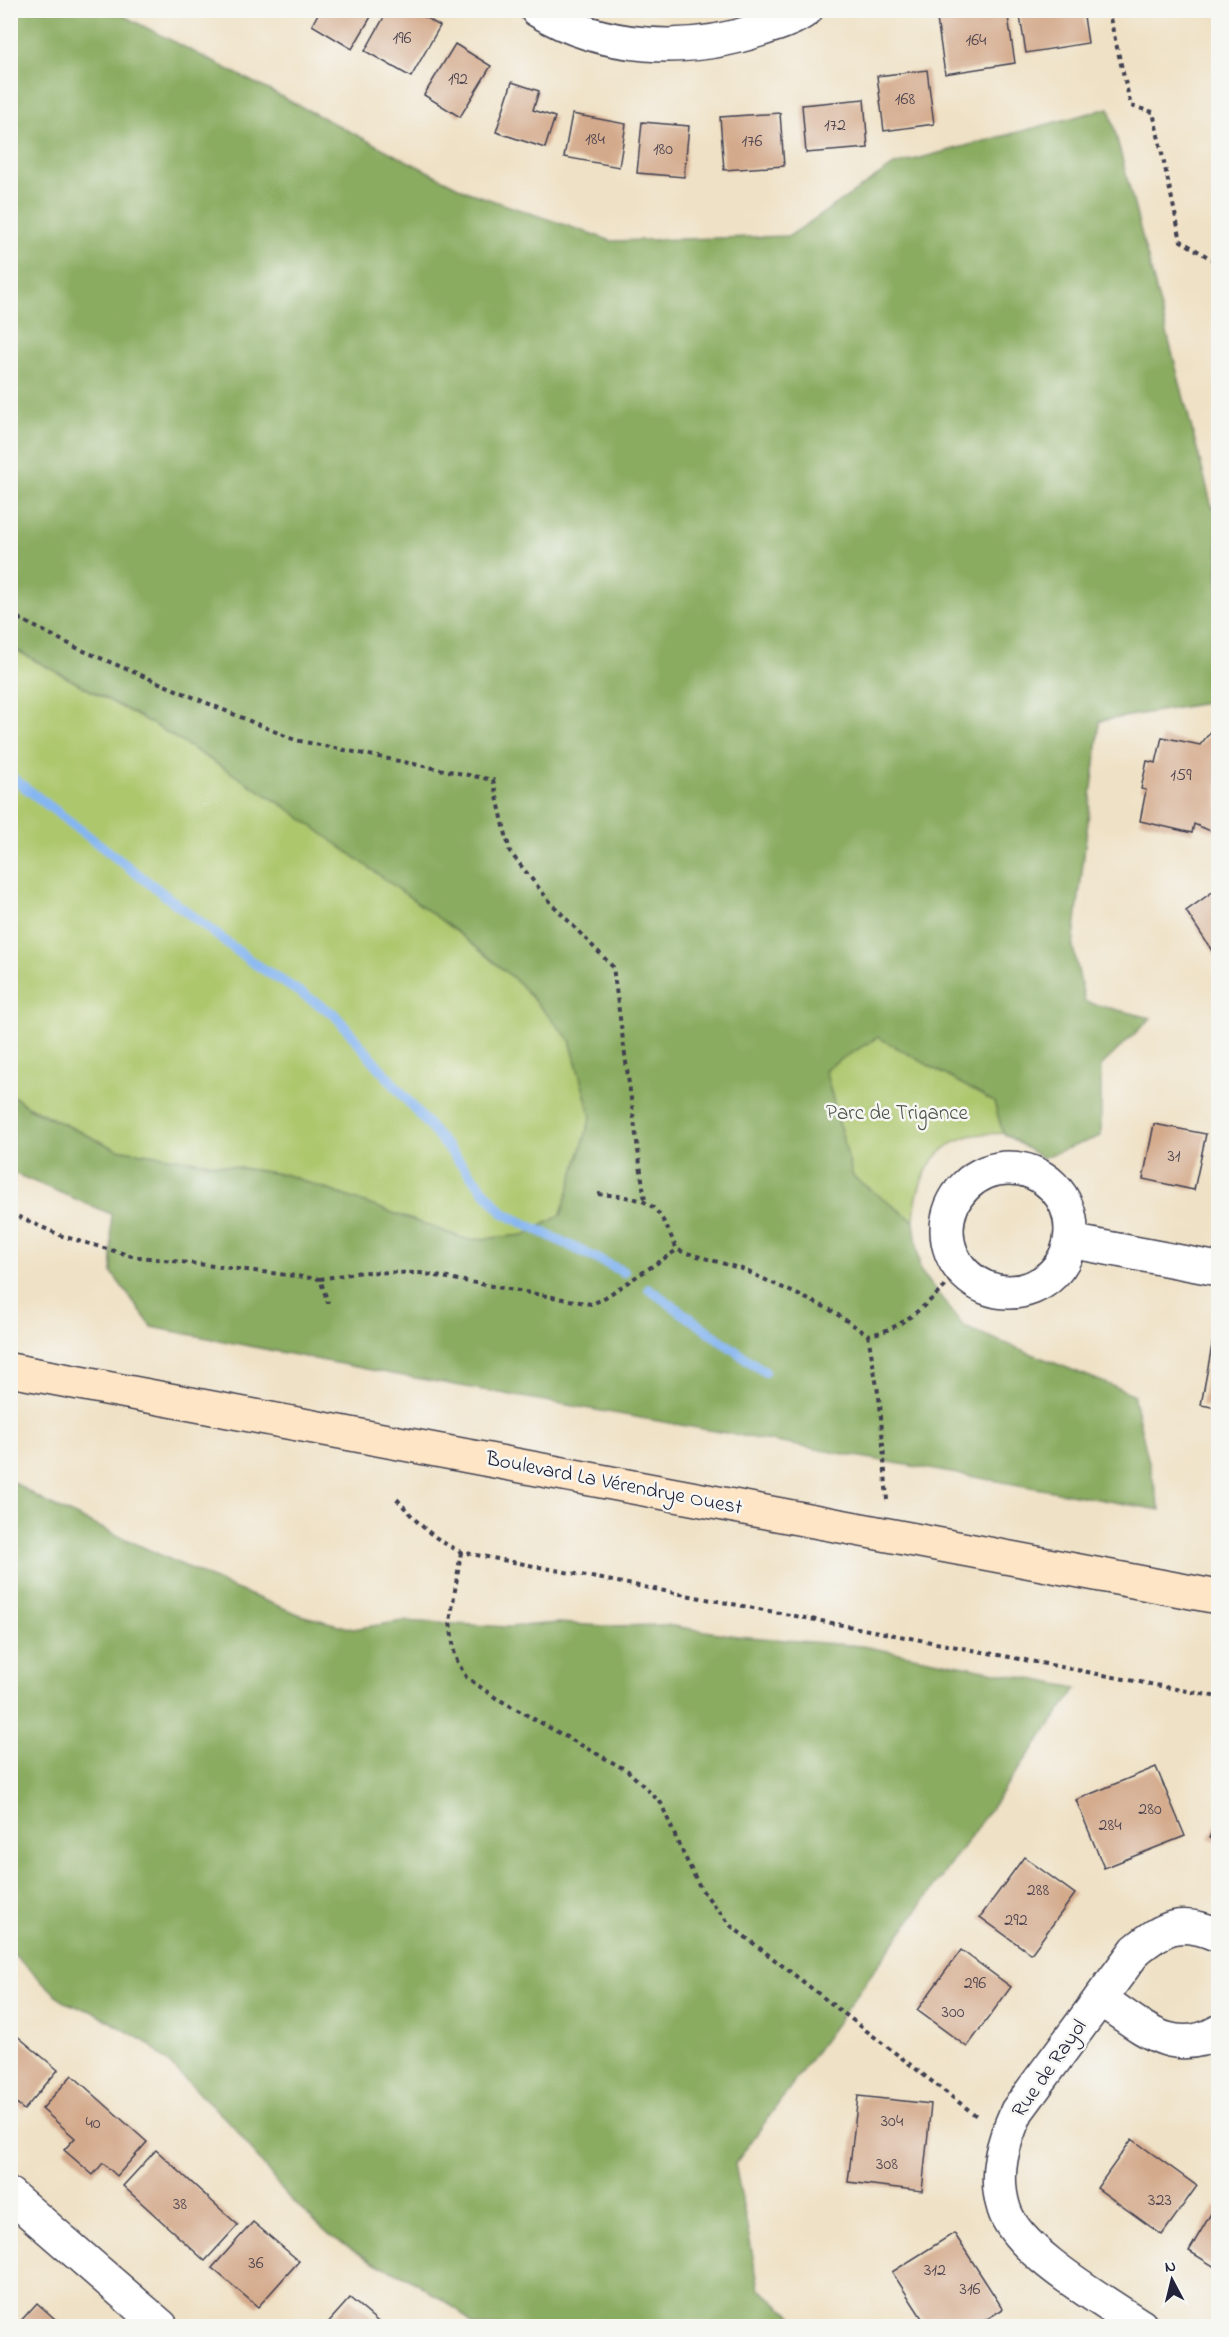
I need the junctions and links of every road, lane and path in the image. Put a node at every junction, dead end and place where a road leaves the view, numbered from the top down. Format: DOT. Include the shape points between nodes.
graph roads {
  1 [pos="537,10"];
  2 [pos="806,10"];
  3 [pos="1108,10"];
  4 [pos="1218,263"];
  5 [pos="10,614"];
  6 [pos="598,1194"];
  7 [pos="645,1201"];
  8 [pos="10,1213"];
  9 [pos="1071,1241"];
  10 [pos="677,1250"];
  11 [pos="1218,1269"];
  12 [pos="962,1271"];
  13 [pos="320,1279"];
  14 [pos="328,1303"];
  15 [pos="868,1335"];
  16 [pos="19,1372"];
  17 [pos="397,1499"];
  18 [pos="890,1536"];
  19 [pos="461,1552"];
  20 [pos="1218,1597"];
  21 [pos="1218,1697"];
  22 [pos="1218,1935"];
  23 [pos="1100,1999"];
  24 [pos="1218,2032"];
  25 [pos="1005,2137"];
  26 [pos="10,2195"];
  27 [pos="161,2326"];
  28 [pos="1141,2326"];
  1 -- 2 [label="street" via="576,31 648,45 701,44 735,38"];
  3 -- 4 [label="path" via="1131,106 1153,112 1181,241"];
  5 -- 7 [label="path" via="79,649 295,740 493,780 510,852 551,903 613,967"];
  6 -- 7 [label="path"];
  7 -- 10 [label="path" via="661,1215"];
  8 -- 13 [label="path" via="62,1236 132,1256"];
  9 -- 11 [label="street"];
  9 -- 12 [label="street" via="1052,1276 1025,1290 996,1291 977,1284"];
  9 -- 12 [label="street" via="1071,1220 1063,1200 1050,1184 1033,1173 1012,1168 992,1171 973,1180 958,1195 949,1214 947,1235"];
  10 -- 13 [label="path" via="591,1304 420,1273 361,1272"];
  10 -- 15 [label="path" via="742,1269 829,1309"];
  12 -- 15 [label="path" via="897,1326"];
  13 -- 14 [label="path"];
  15 -- 18 [label="path" via="880,1404"];
  16 -- 18 [label="main road, Boulevard La Vérendrye Ouest"];
  17 -- 19 [label="path" via="420,1526"];
  18 -- 20 [label="main road, Boulevard La Vérendrye Ouest"];
  19 -- 21 [label="path"];
  19 -- 25 [label="path" via="450,1622 455,1657 466,1677 496,1698 628,1771 661,1803 702,1889 731,1926"];
  22 -- 23 [label="street, Rue de Rayol" via="1203,1928 1178,1925 1156,1934 1136,1950"];
  23 -- 24 [label="street, Rue de Rayol" via="1175,2043 1194,2043"];
  23 -- 25 [label="street, Rue de Rayol" via="1017,2111"];
  25 -- 28 [label="street, Rue de Rayol" via="1000,2187 1004,2209 1015,2230 1064,2273"];
  26 -- 27 [label="street"];
}
